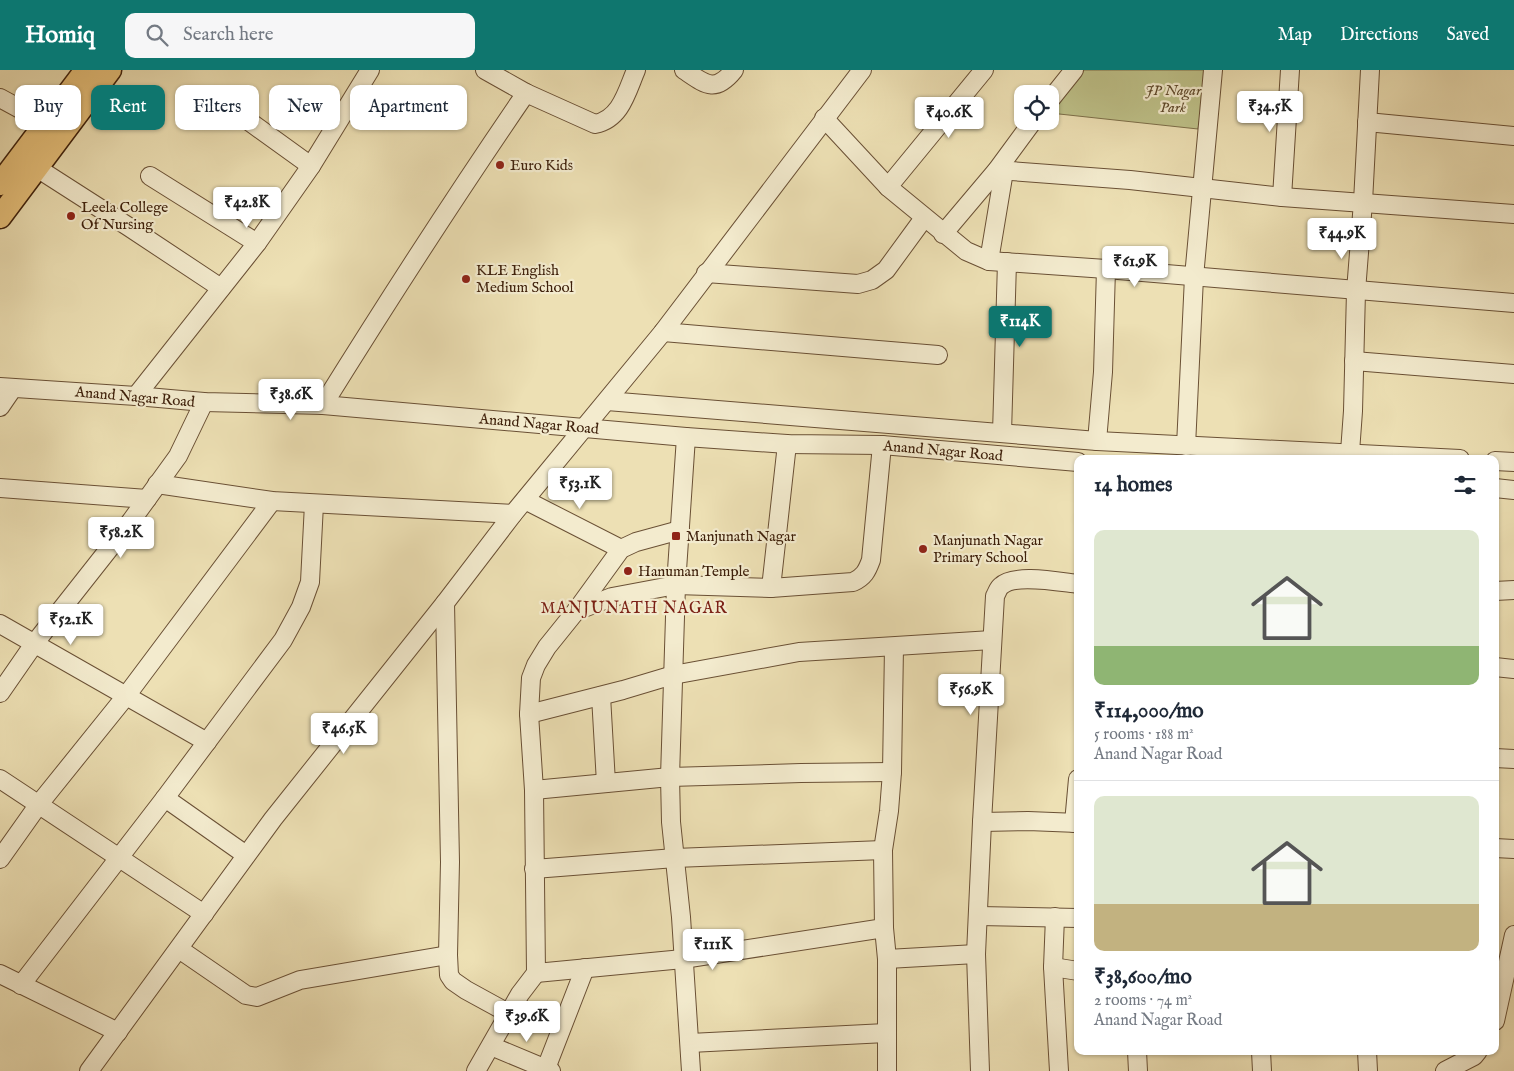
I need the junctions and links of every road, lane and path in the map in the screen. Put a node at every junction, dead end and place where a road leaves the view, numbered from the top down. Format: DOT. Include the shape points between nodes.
graph roads {
  1 [pos="86,70"];
  2 [pos="110,70"];
  3 [pos="370,70"];
  4 [pos="485,70"];
  5 [pos="636,70"];
  6 [pos="684,70"];
  7 [pos="734,70"];
  8 [pos="862,70"];
  9 [pos="984,70"];
  10 [pos="1074,70"];
  11 [pos="1213,70"];
  12 [pos="1290,70"];
  13 [pos="1370,70"];
  14 [pos="78,85"];
  15 [pos="1059,89"];
  16 [pos="526,93"];
  17 [pos="0,98"];
  18 [pos="81,101"];
  19 [pos="15,106"];
  20 [pos="824,118"];
  21 [pos="1367,122"];
  22 [pos="259,128"];
  23 [pos="53,130"];
  24 [pos="54,130"];
  25 [pos="1027,130"];
  26 [pos="1514,136"];
  27 [pos="311,166"];
  28 [pos="37,168"];
  29 [pos="1000,171"];
  30 [pos="150,176"];
  31 [pos="0,184"];
  32 [pos="888,187"];
  33 [pos="1201,187"];
  34 [pos="1282,197"];
  35 [pos="1363,202"];
  36 [pos="1514,214"];
  37 [pos="0,217"];
  38 [pos="924,218"];
  39 [pos="943,234"];
  40 [pos="257,243"];
  41 [pos="998,262"];
  42 [pos="1106,269"];
  43 [pos="706,273"];
  44 [pos="1194,277"];
  45 [pos="220,288"];
  46 [pos="1356,291"];
  47 [pos="1514,303"];
  48 [pos="663,332"];
  49 [pos="938,355"];
  50 [pos="1354,361"];
  51 [pos="1514,374"];
  52 [pos="7,387"];
  53 [pos="136,396"];
  54 [pos="607,401"];
  55 [pos="204,402"];
  56 [pos="323,405"];
  57 [pos="0,407"];
  58 [pos="584,428"];
  59 [pos="1002,433"];
  60 [pos="686,437"];
  61 [pos="1097,441"];
  62 [pos="787,444"];
  63 [pos="882,445"];
  64 [pos="1186,446"];
  65 [pos="1350,452"];
  66 [pos="1397,455"];
  67 [pos="1499,461"];
  68 [pos="1074,462"];
  69 [pos="1514,462"];
  70 [pos="157,484"];
  71 [pos="0,488"];
  72 [pos="1499,488"];
  73 [pos="1514,490"];
  74 [pos="146,499"];
  75 [pos="525,500"];
  76 [pos="272,501"];
  77 [pos="314,504"];
  78 [pos="513,514"];
  79 [pos="680,530"];
  80 [pos="621,549"];
  81 [pos="1074,584"];
  82 [pos="676,585"];
  83 [pos="771,588"];
  84 [pos="1499,590"];
  85 [pos="1514,590"];
  86 [pos="445,603"];
  87 [pos="576,611"];
  88 [pos="0,624"];
  89 [pos="992,640"];
  90 [pos="34,644"];
  91 [pos="894,647"];
  92 [pos="1499,667"];
  93 [pos="1514,669"];
  94 [pos="673,675"];
  95 [pos="0,692"];
  96 [pos="126,696"];
  97 [pos="601,696"];
  98 [pos="529,714"];
  99 [pos="207,742"];
  100 [pos="1499,758"];
  101 [pos="1514,759"];
  102 [pos="892,772"];
  103 [pos="670,778"];
  104 [pos="0,779"];
  105 [pos="606,783"];
  106 [pos="534,790"];
  107 [pos="165,798"];
  108 [pos="39,804"];
  109 [pos="982,822"];
  110 [pos="1074,823"];
  111 [pos="1499,848"];
  112 [pos="1514,849"];
  113 [pos="883,850"];
  114 [pos="246,855"];
  115 [pos="675,858"];
  116 [pos="0,859"];
  117 [pos="119,859"];
  118 [pos="534,869"];
  119 [pos="204,914"];
  120 [pos="979,916"];
  121 [pos="1055,917"];
  122 [pos="1074,918"];
  123 [pos="884,928"];
  124 [pos="1514,935"];
  125 [pos="179,949"];
  126 [pos="976,954"];
  127 [pos="448,955"];
  128 [pos="683,959"];
  129 [pos="887,959"];
  130 [pos="1511,964"];
  131 [pos="1053,967"];
  132 [pos="585,968"];
  133 [pos="1074,971"];
  134 [pos="536,973"];
  135 [pos="0,974"];
  136 [pos="21,984"];
  137 [pos="1499,1007"];
  138 [pos="508,1013"];
  139 [pos="118,1032"];
  140 [pos="886,1032"];
  141 [pos="690,1043"];
  142 [pos="491,1046"];
  143 [pos="1137,1055"];
  144 [pos="1261,1055"];
  145 [pos="1367,1055"];
  146 [pos="1475,1055"];
  147 [pos="547,1070"];
  148 [pos="89,1071"];
  149 [pos="476,1071"];
  150 [pos="691,1071"];
  151 [pos="887,1071"];
  152 [pos="980,1071"];
  153 [pos="1059,1071"];
  154 [pos="1138,1071"];
  155 [pos="1262,1071"];
  156 [pos="1368,1071"];
  157 [pos="1445,1071"];
  1 -- 14 [label="main road"];
  2 -- 18 [label="main road"];
  3 -- 27 [label="street"];
  4 -- 16 [label="street"];
  5 -- 16 [label="street" via="615,115 606,122 595,124"];
  6 -- 7 [label="street" via="710,85 728,78"];
  8 -- 20 [label="street"];
  9 -- 32 [label="street"];
  10 -- 15 [label="street"];
  11 -- 33 [label="street"];
  12 -- 34 [label="street"];
  13 -- 21 [label="street"];
  16 -- 56 [label="street" via="398,284"];
  17 -- 19 [label="street"];
  20 -- 32 [label="street"];
  20 -- 43 [label="street"];
  21 -- 26 [label="street"];
  21 -- 35 [label="street"];
  22 -- 27 [label="street"];
  23 -- 31 [label="main road"];
  24 -- 28 [label="main road"];
  25 -- 29 [label="street"];
  27 -- 40 [label="street"];
  28 -- 37 [label="main road"];
  28 -- 45 [label="street"];
  29 -- 33 [label="street"];
  29 -- 39 [label="street"];
  29 -- 41 [label="street"];
  30 -- 40 [label="street"];
  32 -- 38 [label="street"];
  33 -- 34 [label="street"];
  33 -- 44 [label="street"];
  34 -- 35 [label="street"];
  35 -- 36 [label="street"];
  35 -- 46 [label="street"];
  38 -- 39 [label="street"];
  38 -- 43 [label="street" via="886,270 872,280 858,284"];
  39 -- 41 [label="street" via="966,251"];
  40 -- 45 [label="street"];
  41 -- 42 [label="street"];
  41 -- 59 [label="street"];
  42 -- 44 [label="street"];
  42 -- 61 [label="street"];
  43 -- 48 [label="street"];
  44 -- 46 [label="street"];
  44 -- 64 [label="street"];
  45 -- 53 [label="street"];
  46 -- 47 [label="street"];
  46 -- 50 [label="street"];
  48 -- 49 [label="street"];
  48 -- 54 [label="street"];
  50 -- 51 [label="street"];
  50 -- 65 [label="street"];
  52 -- 53 [label="street, Anand Nagar Road"];
  52 -- 57 [label="street"];
  53 -- 55 [label="street, Anand Nagar Road"];
  54 -- 58 [label="street"];
  54 -- 59 [label="street"];
  55 -- 56 [label="street, Anand Nagar Road"];
  55 -- 70 [label="street" via="178,456"];
  56 -- 58 [label="street, Anand Nagar Road"];
  58 -- 60 [label="street, Anand Nagar Road"];
  58 -- 75 [label="street"];
  59 -- 61 [label="street"];
  60 -- 62 [label="street, Anand Nagar Road"];
  60 -- 79 [label="street"];
  61 -- 64 [label="street"];
  62 -- 63 [label="street, Anand Nagar Road"];
  62 -- 83 [label="street"];
  63 -- 68 [label="street, Anand Nagar Road"];
  63 -- 83 [label="street" via="872,560 862,578 853,582"];
  64 -- 65 [label="street"];
  65 -- 66 [label="street"];
  67 -- 69 [label="street"];
  70 -- 74 [label="street"];
  70 -- 76 [label="street"];
  71 -- 74 [label="street"];
  72 -- 73 [label="street"];
  74 -- 90 [label="street"];
  75 -- 78 [label="street"];
  75 -- 80 [label="street"];
  76 -- 77 [label="street"];
  76 -- 96 [label="street"];
  77 -- 78 [label="street"];
  77 -- 99 [label="street" via="310,582 301,607 283,640"];
  78 -- 86 [label="street"];
  79 -- 80 [label="street"];
  79 -- 82 [label="street"];
  80 -- 87 [label="street"];
  81 -- 89 [label="street" via="1024,579 1009,580 1000,586 995,596"];
  82 -- 83 [label="street"];
  82 -- 87 [label="street" via="612,597"];
  82 -- 94 [label="street"];
  84 -- 85 [label="street"];
  86 -- 114 [label="street"];
  86 -- 127 [label="street" via="450,862"];
  87 -- 98 [label="street" via="536,665 531,678"];
  88 -- 90 [label="street"];
  89 -- 91 [label="street"];
  89 -- 109 [label="street"];
  90 -- 95 [label="street"];
  90 -- 96 [label="street"];
  91 -- 94 [label="street" via="799,652"];
  91 -- 102 [label="street"];
  92 -- 93 [label="street"];
  94 -- 97 [label="street"];
  94 -- 103 [label="street"];
  96 -- 99 [label="street"];
  96 -- 108 [label="street"];
  97 -- 98 [label="street"];
  97 -- 105 [label="street"];
  98 -- 106 [label="street"];
  99 -- 107 [label="street"];
  100 -- 101 [label="street"];
  102 -- 103 [label="street"];
  102 -- 113 [label="street"];
  103 -- 105 [label="street"];
  103 -- 115 [label="street"];
  104 -- 108 [label="street"];
  105 -- 106 [label="street"];
  106 -- 118 [label="street"];
  107 -- 114 [label="street"];
  107 -- 117 [label="street"];
  108 -- 116 [label="street"];
  108 -- 117 [label="street"];
  109 -- 110 [label="street"];
  109 -- 120 [label="street"];
  111 -- 112 [label="street"];
  113 -- 115 [label="street"];
  113 -- 123 [label="street"];
  114 -- 119 [label="street"];
  115 -- 118 [label="street"];
  115 -- 128 [label="street"];
  117 -- 119 [label="street"];
  117 -- 136 [label="street"];
  118 -- 134 [label="street"];
  119 -- 125 [label="street"];
  120 -- 121 [label="street"];
  120 -- 126 [label="street"];
  121 -- 122 [label="street"];
  121 -- 131 [label="street"];
  123 -- 128 [label="street"];
  123 -- 129 [label="street"];
  124 -- 130 [label="street"];
  125 -- 127 [label="street" via="251,997 300,980"];
  125 -- 139 [label="street"];
  126 -- 129 [label="street"];
  126 -- 152 [label="street"];
  127 -- 138 [label="street" via="449,975 453,981"];
  128 -- 132 [label="street"];
  128 -- 141 [label="street"];
  129 -- 140 [label="street"];
  130 -- 137 [label="street"];
  131 -- 133 [label="street"];
  131 -- 153 [label="street"];
  132 -- 134 [label="street"];
  132 -- 147 [label="street"];
  134 -- 138 [label="street"];
  135 -- 136 [label="street"];
  136 -- 139 [label="street"];
  138 -- 142 [label="street"];
  139 -- 148 [label="street"];
  140 -- 141 [label="street"];
  140 -- 151 [label="street"];
  141 -- 150 [label="street"];
  142 -- 147 [label="street"];
  142 -- 149 [label="street"];
  143 -- 154 [label="street"];
  144 -- 155 [label="street"];
  145 -- 156 [label="street"];
  146 -- 157 [label="street"];
}
